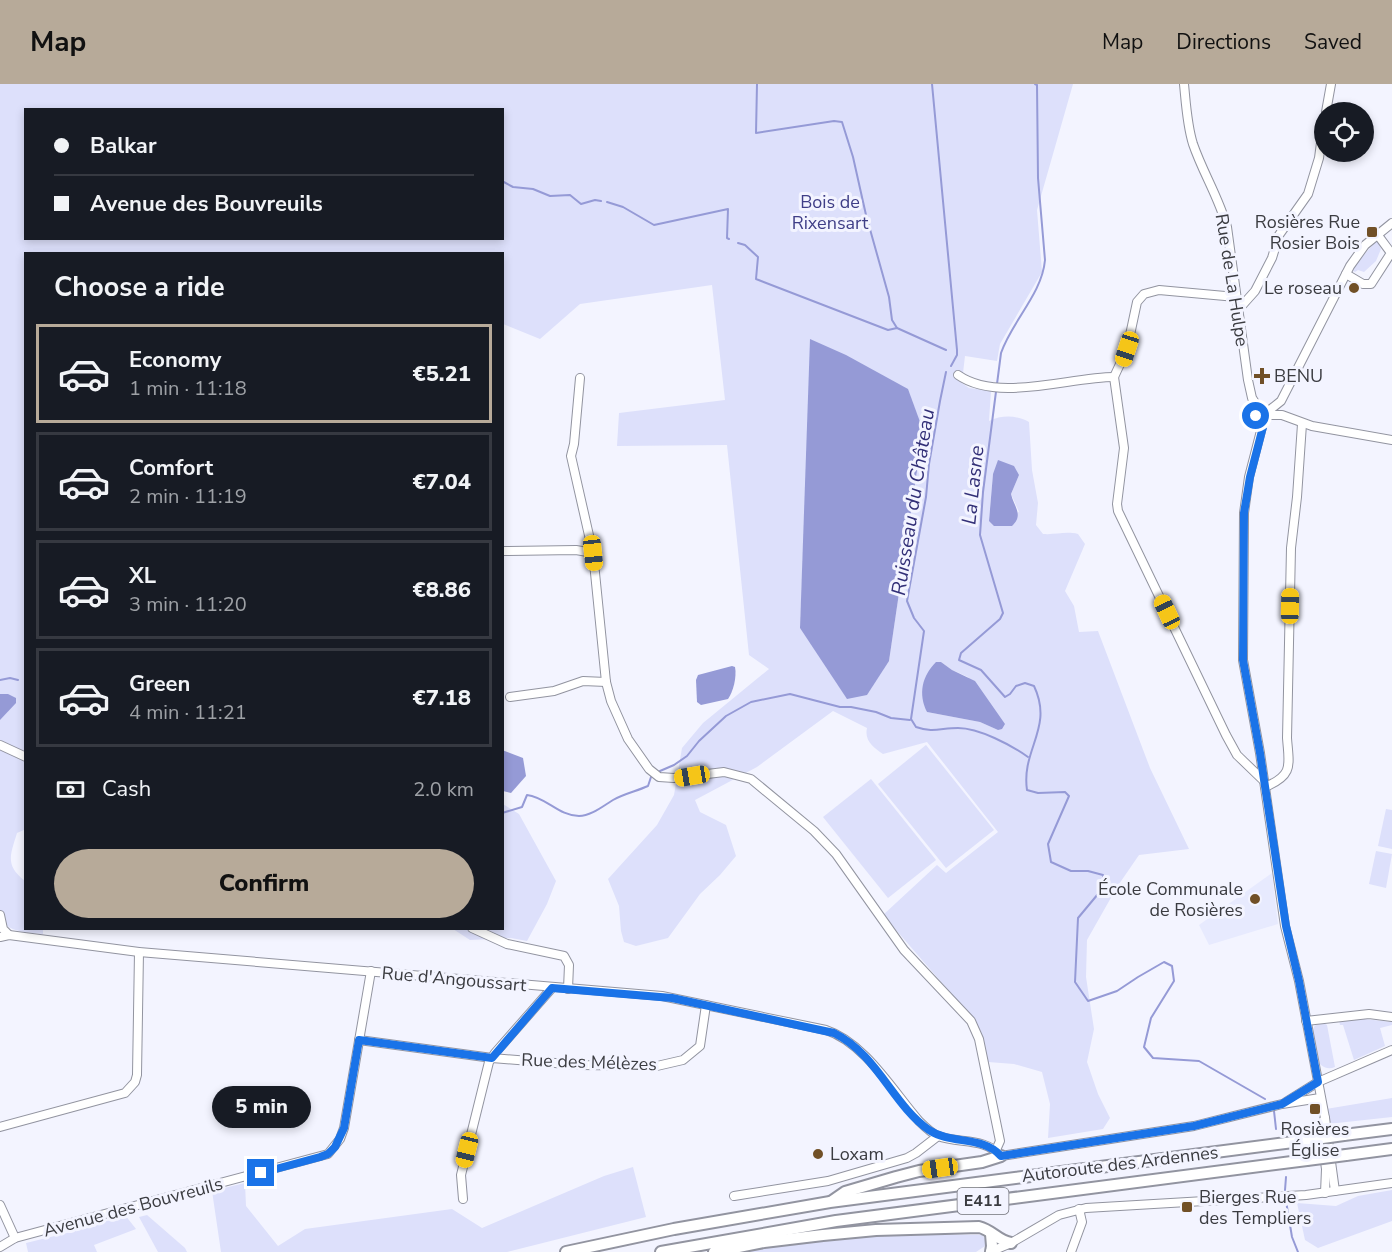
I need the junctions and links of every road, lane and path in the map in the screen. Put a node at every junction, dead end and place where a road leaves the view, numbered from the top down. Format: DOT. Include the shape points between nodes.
graph roads {
  1 [pos="1184,84"];
  2 [pos="1331,84"];
  3 [pos="1328,102"];
  4 [pos="1317,162"];
  5 [pos="1392,223"];
  6 [pos="1377,234"];
  7 [pos="1388,267"];
  8 [pos="1346,274"];
  9 [pos="1236,297"];
  10 [pos="1238,310"];
  11 [pos="958,375"];
  12 [pos="1114,377"];
  13 [pos="580,378"];
  14 [pos="1281,401"];
  15 [pos="1259,409"];
  16 [pos="1272,412"];
  17 [pos="1282,415"];
  18 [pos="1263,423"];
  19 [pos="1302,424"];
  20 [pos="1392,440"];
  21 [pos="504,551"];
  22 [pos="593,553"];
  23 [pos="606,682"];
  24 [pos="510,697"];
  25 [pos="0,745"];
  26 [pos="24,756"];
  27 [pos="1265,784"];
  28 [pos="0,915"];
  29 [pos="476,930"];
  30 [pos="4,936"];
  31 [pos="139,952"];
  32 [pos="371,971"];
  33 [pos="552,988"];
  34 [pos="568,989"];
  35 [pos="706,1005"];
  36 [pos="1392,1017"];
  37 [pos="1306,1021"];
  38 [pos="359,1040"];
  39 [pos="1392,1050"];
  40 [pos="492,1058"];
  41 [pos="1318,1082"];
  42 [pos="1320,1098"];
  43 [pos="1282,1104"];
  44 [pos="1324,1118"];
  45 [pos="0,1127"];
  46 [pos="1392,1129"];
  47 [pos="939,1136"];
  48 [pos="1392,1149"];
  49 [pos="999,1153"];
  50 [pos="1392,1183"];
  51 [pos="1335,1191"];
  52 [pos="1325,1192"];
  53 [pos="734,1196"];
  54 [pos="464,1199"];
  55 [pos="830,1202"];
  56 [pos="0,1205"];
  57 [pos="1079,1209"];
  58 [pos="991,1234"];
  59 [pos="15,1238"];
  60 [pos="1011,1243"];
  61 [pos="0,1247"];
  62 [pos="566,1252"];
  63 [pos="661,1252"];
  64 [pos="714,1252"];
  65 [pos="990,1252"];
  66 [pos="1071,1252"];
  1 -- 9 [label="street, Rue de La Hulpe" via="1192,142 1227,227"];
  2 -- 3 [label="street"];
  4 -- 10 [label="street" via="1308,194 1279,236 1255,291"];
  5 -- 6 [label="street"];
  6 -- 7 [label="street" via="1391,253"];
  6 -- 8 [label="street" via="1360,251"];
  7 -- 8 [label="street" via="1371,284"];
  8 -- 14 [label="street"];
  9 -- 10 [label="street, Rue de La Hulpe"];
  9 -- 12 [label="street" via="1159,290 1144,294 1137,302 1127,349"];
  10 -- 15 [label="street, Rue de La Hulpe" via="1250,390"];
  11 -- 12 [label="street" via="969,383 1026,388"];
  12 -- 27 [label="street" via="1124,448 1118,511 1226,735 1237,755"];
  13 -- 22 [label="street" via="571,455"];
  14 -- 16 [label="street"];
  14 -- 17 [label="street"];
  15 -- 16 [label="street" via="1265,406"];
  15 -- 18 [label="street" via="1256,416"];
  16 -- 17 [label="street"];
  16 -- 18 [label="street" via="1270,422"];
  17 -- 19 [label="street"];
  18 -- 27 [label="street" via="1244,513 1243,652"];
  19 -- 20 [label="street"];
  19 -- 27 [label="street" via="1291,548 1289,766 1283,777"];
  21 -- 22 [label="street"];
  22 -- 23 [label="street"];
  23 -- 24 [label="street" via="584,681 554,692"];
  23 -- 49 [label="street" via="628,739 659,777 724,772 751,779 836,854 904,950 971,1021 979,1039"];
  25 -- 26 [label="street"];
  27 -- 37 [label="street" via="1286,926"];
  28 -- 30 [label="street"];
  29 -- 34 [label="street" via="507,944 564,956"];
  30 -- 31 [label="street, Rue d'Angoussart"];
  31 -- 32 [label="street, Rue d'Angoussart"];
  31 -- 45 [label="street" via="136,1075 130,1088 125,1093"];
  32 -- 33 [label="street, Rue d'Angoussart"];
  32 -- 38 [label="street, Avenue des Bouvreuils"];
  33 -- 34 [label="street, Rue d'Angoussart"];
  33 -- 40 [label="street"];
  34 -- 35 [label="street, Rue d'Angoussart" via="662,996"];
  35 -- 40 [label="street, Rue des Mélèzes" via="700,1046 683,1060 666,1065 580,1065"];
  35 -- 47 [label="street, Rue d'Angoussart" via="826,1030 846,1039 864,1054 919,1121"];
  36 -- 37 [label="street" via="1369,1014"];
  37 -- 41 [label="street"];
  38 -- 40 [label="street, Rue des Mélèzes"];
  38 -- 59 [label="street, Avenue des Bouvreuils" via="344,1128 328,1154"];
  39 -- 41 [label="street"];
  40 -- 54 [label="street" via="461,1175"];
  41 -- 42 [label="street"];
  41 -- 43 [label="street"];
  42 -- 43 [label="street"];
  42 -- 44 [label="street"];
  43 -- 49 [label="street" via="1194,1126"];
  44 -- 51 [label="street"];
  44 -- 52 [label="street" via="1320,1126"];
  46 -- 55 [label="highway, Autoroute des Ardennes / E411, bridge"];
  47 -- 49 [label="street, Rue d'Angoussart" via="976,1142"];
  47 -- 53 [label="street" via="907,1158 839,1178"];
  48 -- 63 [label="highway, Autoroute des Ardennes / E411, bridge" via="836,1221"];
  49 -- 55 [label="highway" via="982,1162 896,1177 845,1192"];
  50 -- 51 [label="street"];
  51 -- 52 [label="street"];
  52 -- 57 [label="street"];
  55 -- 62 [label="highway, Autoroute des Ardennes / E411"];
  56 -- 59 [label="street"];
  57 -- 60 [label="street" via="1059,1215"];
  57 -- 66 [label="street" via="1082,1222"];
  58 -- 60 [label="highway"];
  58 -- 64 [label="highway" via="979,1227 876,1230"];
  58 -- 65 [label="highway"];
  59 -- 61 [label="street, Avenue des Bouvreuils"];
  60 -- 65 [label="street"];
}
